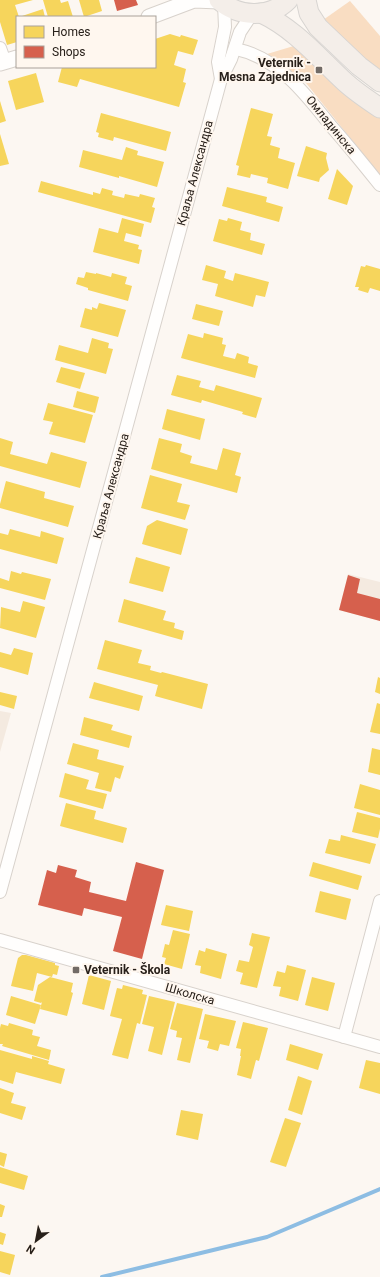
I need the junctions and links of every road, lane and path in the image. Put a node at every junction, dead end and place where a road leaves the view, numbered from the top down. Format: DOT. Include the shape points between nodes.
graph roads {
  1 [pos="166,0"];
  2 [pos="288,0"];
  3 [pos="306,0"];
  4 [pos="221,2"];
  5 [pos="256,14"];
  6 [pos="146,16"];
  7 [pos="152,16"];
  8 [pos="236,48"];
  9 [pos="221,79"];
  10 [pos="380,82"];
  11 [pos="380,108"];
  12 [pos="380,185"];
  13 [pos="0,892"];
  14 [pos="380,901"];
  15 [pos="0,940"];
  16 [pos="344,1037"];
  17 [pos="380,1047"];
  1 -- 6 [label="street"];
  2 -- 5 [label="main road" via="278,7"];
  3 -- 10 [label="main road" via="309,13 318,27"];
  4 -- 5 [label="main road" via="237,11"];
  4 -- 7 [label="street" via="194,0"];
  4 -- 9 [label="street" via="225,27 218,62"];
  5 -- 8 [label="street" via="240,32"];
  5 -- 11 [label="main road" via="290,29 347,84"];
  8 -- 9 [label="street"];
  8 -- 12 [label="street, Омладинска" via="249,51 292,80"];
  9 -- 13 [label="street, Краља Александра"];
  14 -- 16 [label="street"];
  15 -- 16 [label="street, Школска"];
  16 -- 17 [label="street, Школска"];
}
